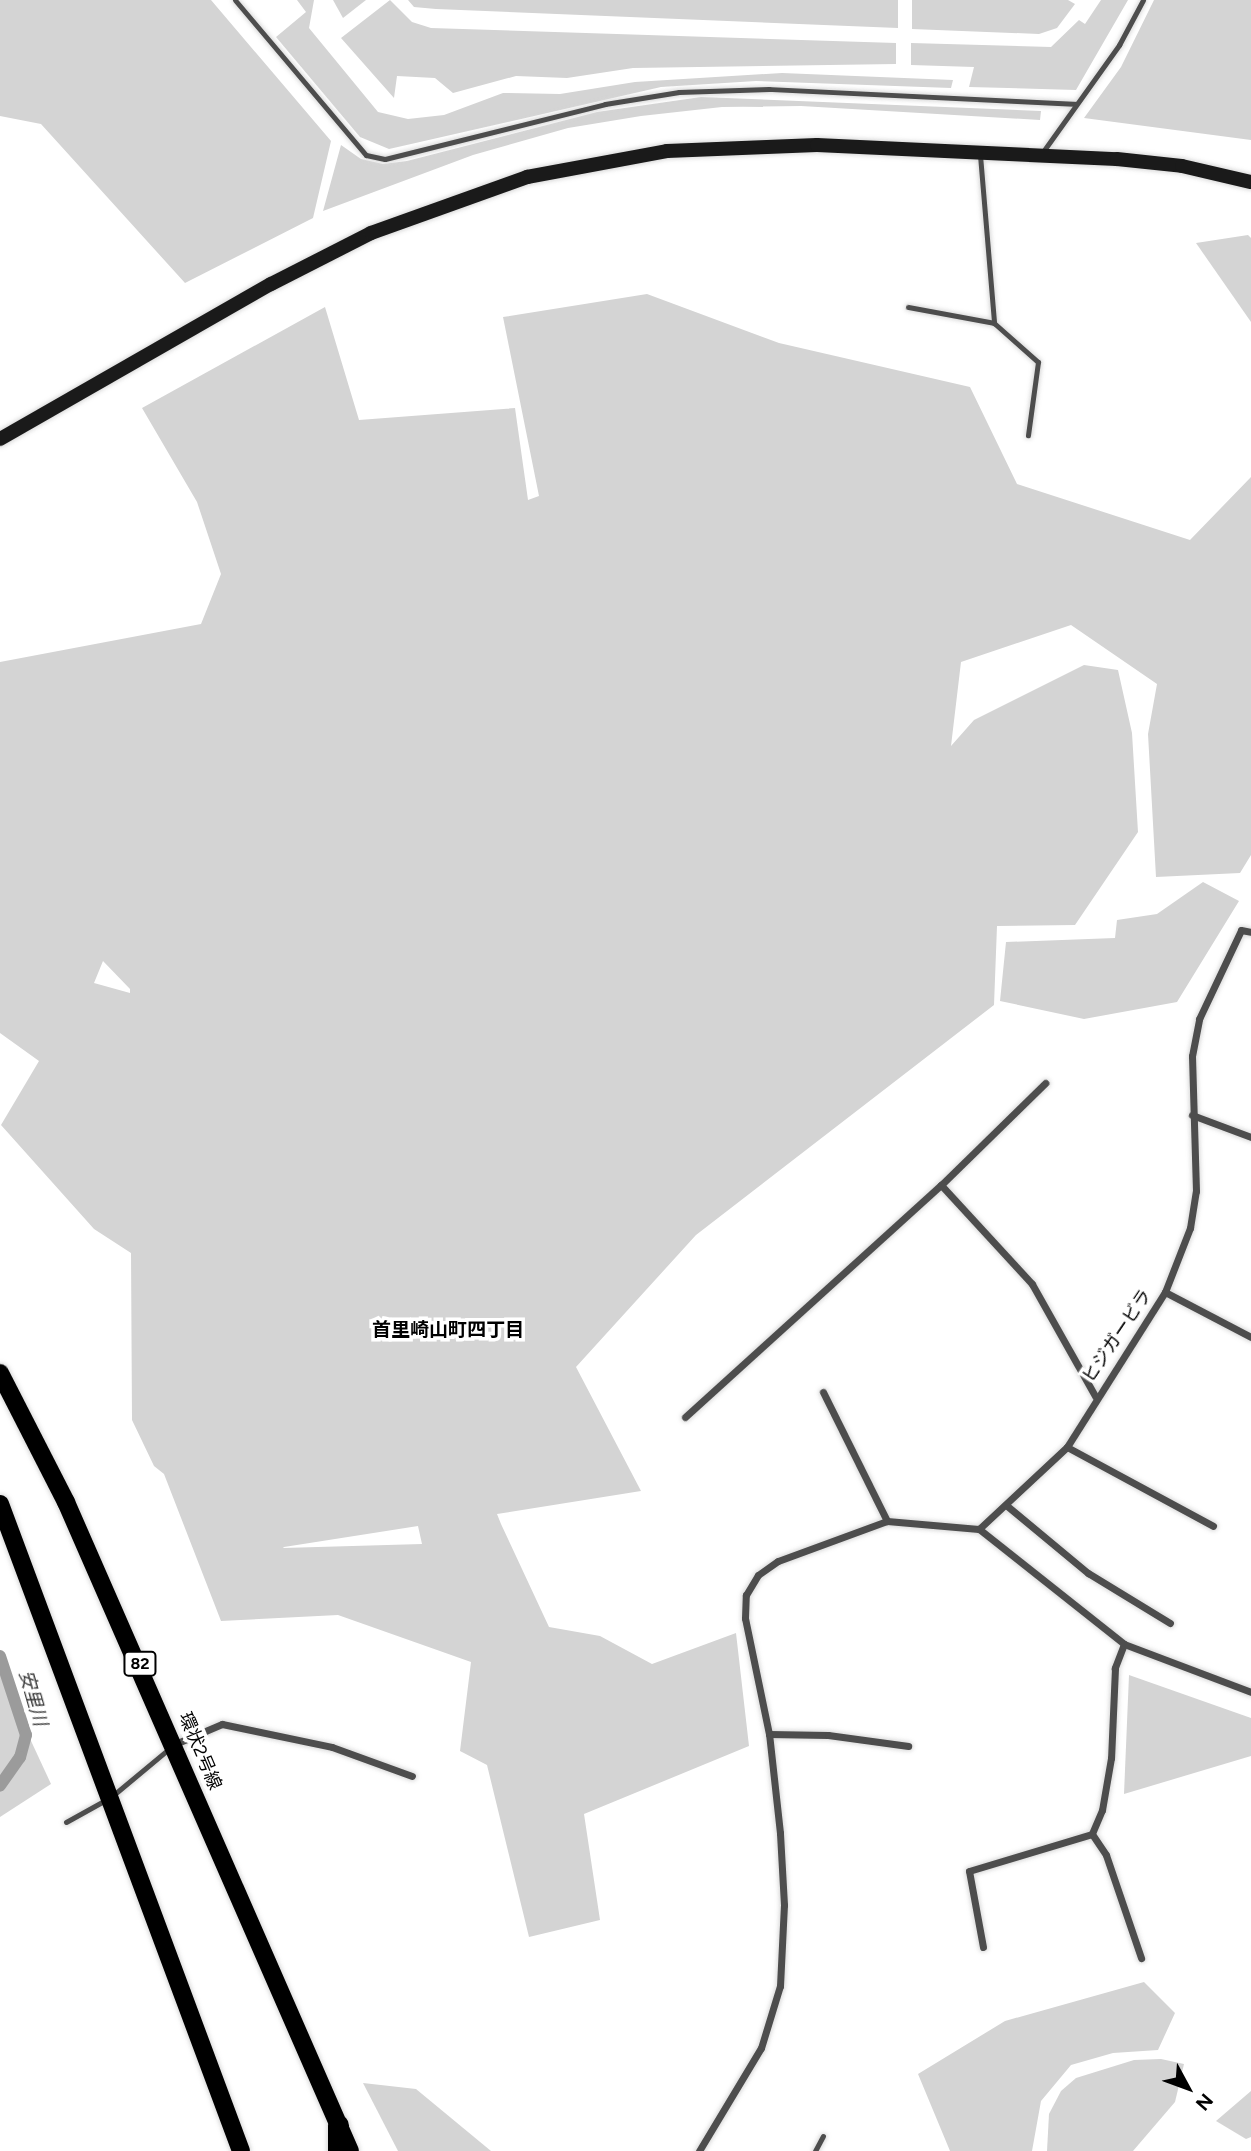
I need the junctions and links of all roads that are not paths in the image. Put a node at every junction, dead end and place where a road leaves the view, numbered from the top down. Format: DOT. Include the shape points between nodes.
graph roads {
  1 [pos="235,0"];
  2 [pos="1143,0"];
  3 [pos="1076,104"];
  4 [pos="980,152"];
  5 [pos="1041,155"];
  6 [pos="1251,182"];
  7 [pos="908,307"];
  8 [pos="994,323"];
  9 [pos="1028,435"];
  10 [pos="0,439"];
  11 [pos="1251,933"];
  12 [pos="1045,1083"];
  13 [pos="1192,1115"];
  14 [pos="1251,1137"];
  15 [pos="941,1185"];
  16 [pos="1165,1292"];
  17 [pos="1251,1337"];
  18 [pos="0,1373"];
  19 [pos="824,1392"];
  20 [pos="1096,1396"];
  21 [pos="685,1417"];
  22 [pos="1067,1447"];
  23 [pos="0,1504"];
  24 [pos="1006,1505"];
  25 [pos="887,1521"];
  26 [pos="1213,1526"];
  27 [pos="979,1529"];
  28 [pos="1170,1623"];
  29 [pos="1124,1644"];
  30 [pos="1251,1692"];
  31 [pos="769,1734"];
  32 [pos="175,1744"];
  33 [pos="908,1746"];
  34 [pos="412,1776"];
  35 [pos="111,1797"];
  36 [pos="66,1822"];
  37 [pos="1092,1834"];
  38 [pos="984,1947"];
  39 [pos="1142,1958"];
  40 [pos="338,2124"];
  41 [pos="823,2136"];
  42 [pos="241,2151"];
  43 [pos="338,2151"];
  44 [pos="350,2151"];
  45 [pos="699,2151"];
  46 [pos="815,2151"];
  1 -- 3 [label="lane" via="366,155 385,159 605,104 679,92 769,89"];
  2 -- 3 [label="lane" via="1119,45"];
  3 -- 5 [label="lane"];
  4 -- 5 [label="street"];
  4 -- 8 [label="lane"];
  4 -- 10 [label="street" via="741,146 667,151 527,177 371,233 271,284"];
  5 -- 6 [label="street" via="1182,166"];
  7 -- 8 [label="lane"];
  8 -- 9 [label="lane" via="1038,362"];
  11 -- 13 [label="street, ヒジガービラ" via="1241,930 1199,1020 1192,1056"];
  12 -- 15 [label="street"];
  13 -- 14 [label="street"];
  13 -- 16 [label="street, ヒジガービラ" via="1196,1152 1192,1215"];
  15 -- 20 [label="street" via="1032,1284"];
  15 -- 21 [label="street"];
  16 -- 17 [label="street"];
  16 -- 20 [label="street, ヒジガービラ"];
  18 -- 32 [label="main road, 環状2号線 / 82" via="29,1423"];
  19 -- 25 [label="street"];
  20 -- 22 [label="street, ヒジガービラ"];
  22 -- 24 [label="street, ヒジガービラ"];
  22 -- 26 [label="street"];
  23 -- 35 [label="main road"];
  24 -- 27 [label="street, ヒジガービラ"];
  24 -- 28 [label="street" via="1088,1573"];
  25 -- 27 [label="street"];
  25 -- 31 [label="street" via="778,1561 758,1576 746,1595 745,1618"];
  27 -- 29 [label="street"];
  29 -- 30 [label="street"];
  29 -- 37 [label="street" via="1115,1668 1111,1758"];
  31 -- 33 [label="street" via="828,1735"];
  31 -- 45 [label="street" via="784,1905 780,1986 761,2048"];
  32 -- 34 [label="street" via="222,1724 332,1747"];
  32 -- 35 [label="lane"];
  32 -- 40 [label="main road, 環状2号線 / 82" via="264,1962"];
  35 -- 36 [label="lane"];
  35 -- 42 [label="main road"];
  37 -- 38 [label="street" via="969,1871"];
  37 -- 39 [label="street" via="1106,1856"];
  40 -- 43 [label="highway"];
  40 -- 44 [label="main road, 環状2号線 / 82"];
  41 -- 46 [label="lane"];
}
